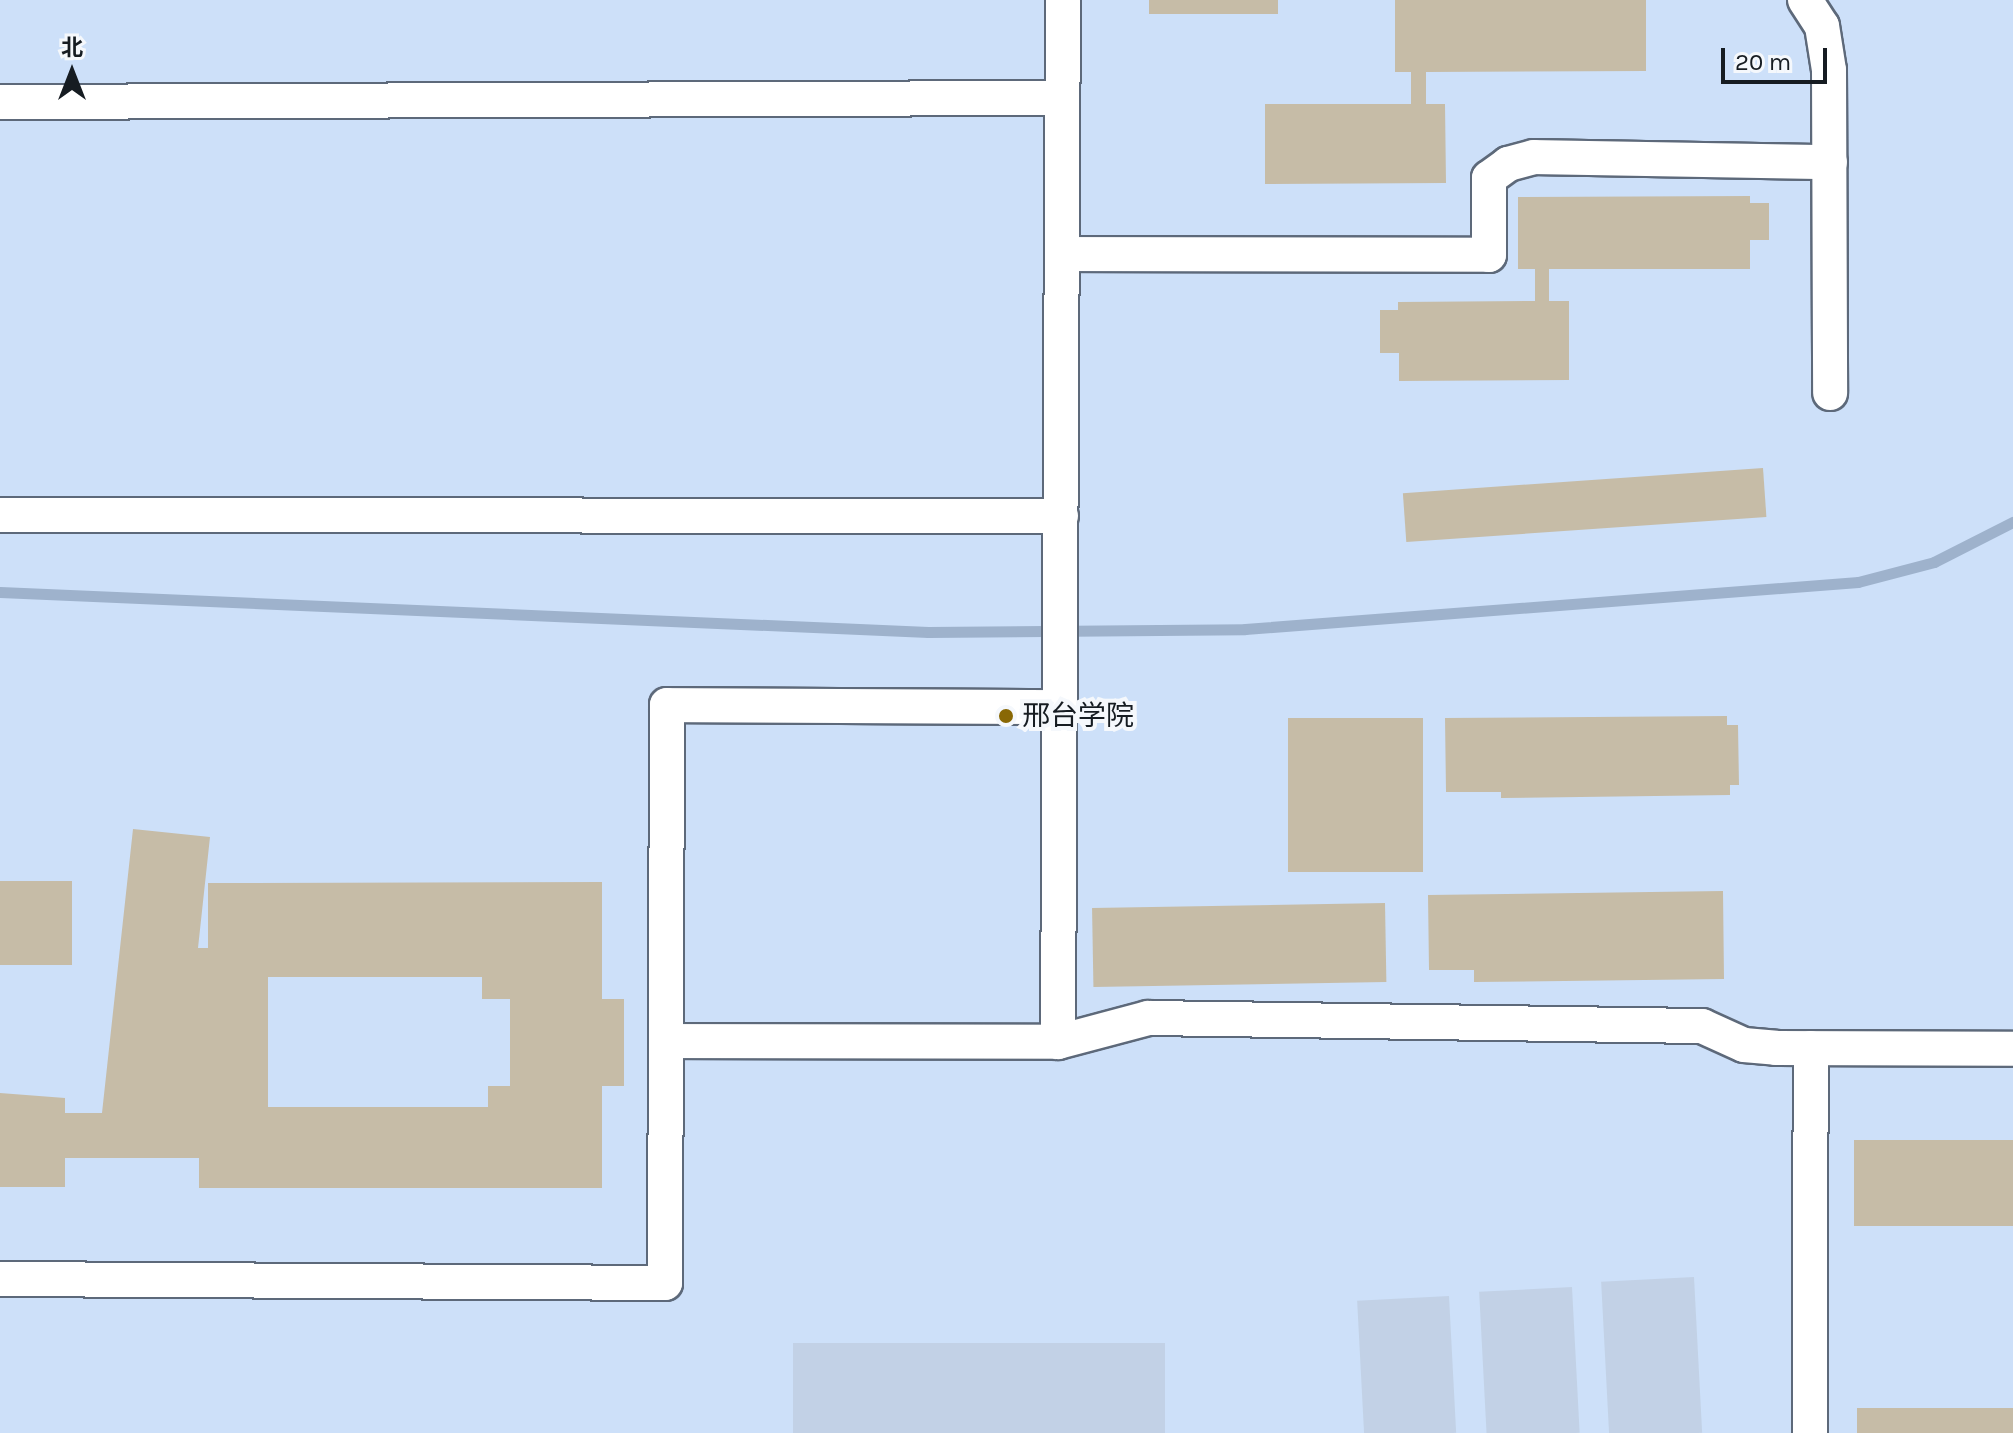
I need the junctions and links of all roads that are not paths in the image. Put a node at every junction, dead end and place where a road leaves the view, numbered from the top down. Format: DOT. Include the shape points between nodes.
graph roads {
  1 [pos="1063,0"];
  2 [pos="1805,0"];
  3 [pos="1062,98"];
  4 [pos="0,102"];
  5 [pos="1830,162"];
  6 [pos="1062,254"];
  7 [pos="1830,393"];
  8 [pos="0,515"];
  9 [pos="1061,516"];
  10 [pos="1060,707"];
  11 [pos="666,1041"];
  12 [pos="1058,1042"];
  13 [pos="1811,1048"];
  14 [pos="2013,1049"];
  15 [pos="0,1279"];
  16 [pos="1810,1433"];
  1 -- 3 [label="lane"];
  2 -- 5 [label="lane" via="1822,26 1829,70"];
  3 -- 4 [label="lane"];
  3 -- 6 [label="lane"];
  5 -- 6 [label="lane" via="1534,157 1508,164 1489,178 1489,255"];
  5 -- 7 [label="lane"];
  6 -- 9 [label="lane"];
  8 -- 9 [label="lane"];
  9 -- 10 [label="lane"];
  10 -- 11 [label="lane" via="667,705"];
  10 -- 12 [label="lane"];
  11 -- 12 [label="lane"];
  11 -- 15 [label="lane" via="665,1283"];
  12 -- 13 [label="lane" via="1148,1018 1702,1026 1744,1045"];
  13 -- 14 [label="lane"];
  13 -- 16 [label="lane"];
}
